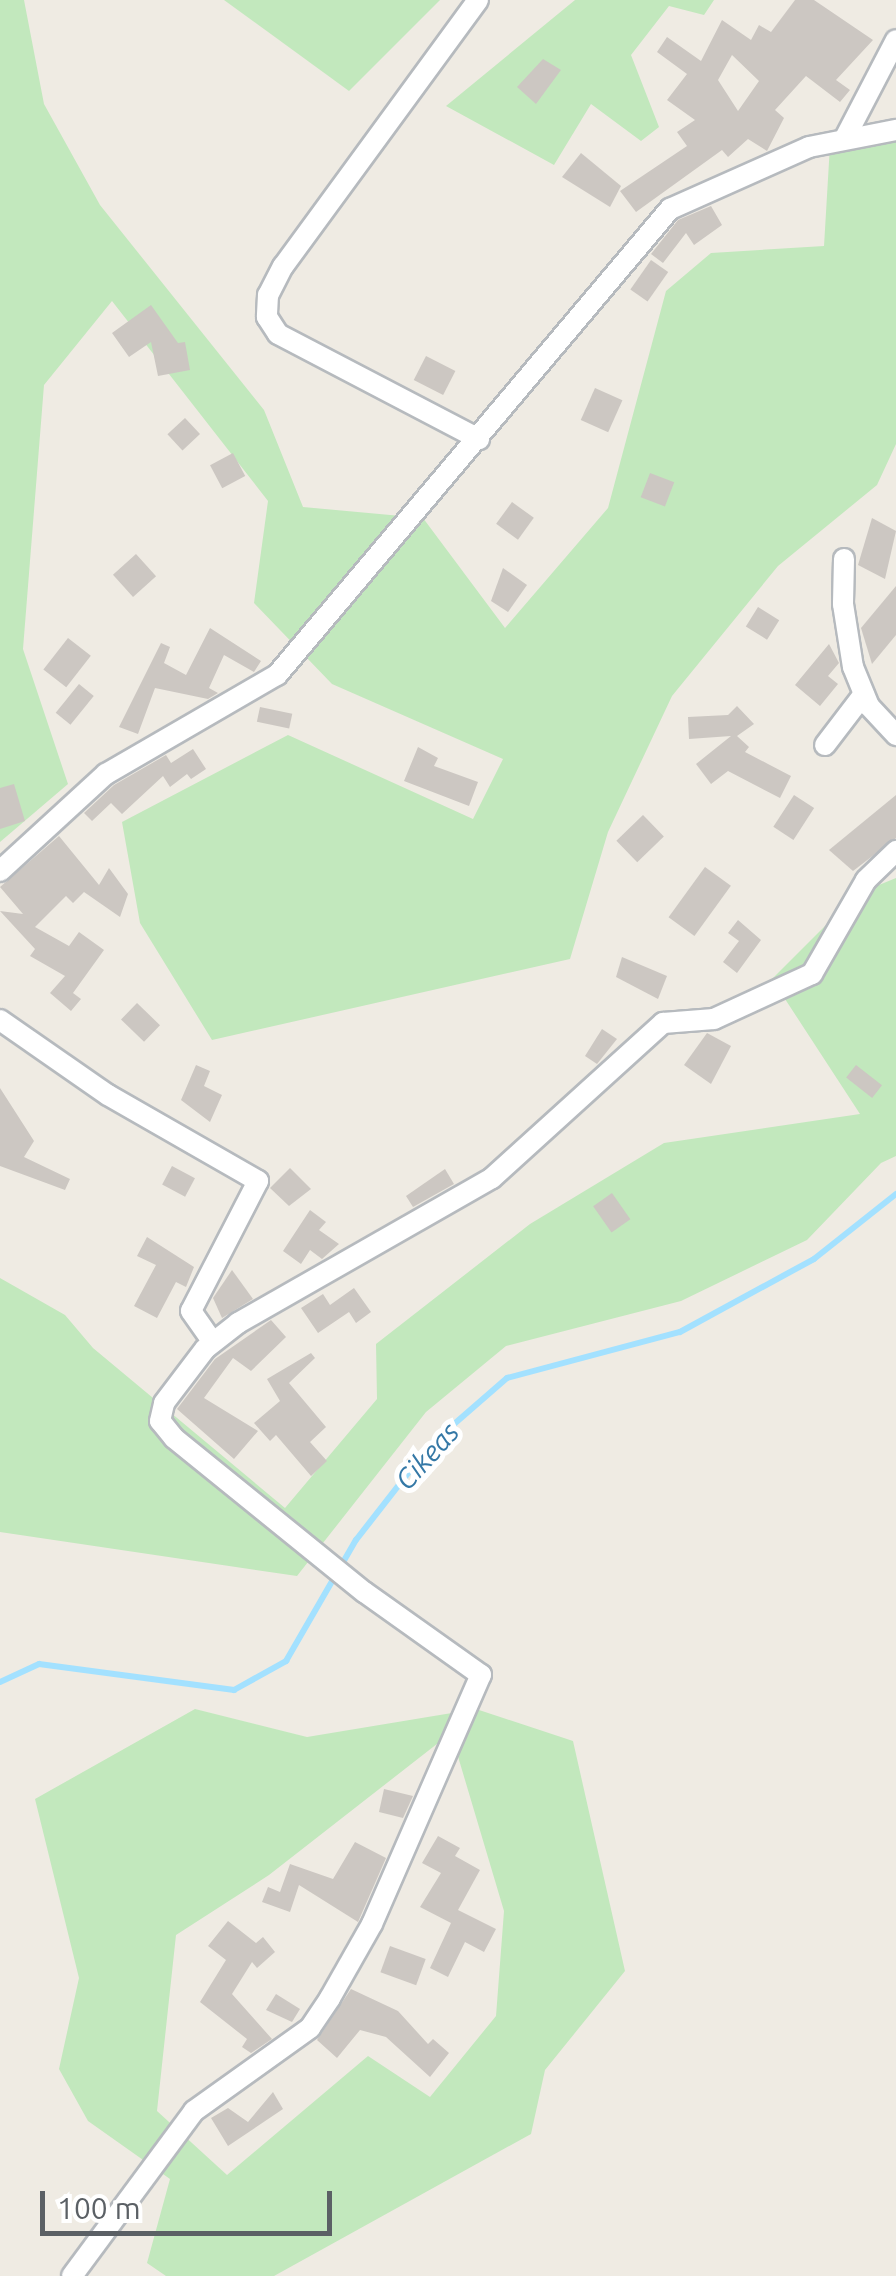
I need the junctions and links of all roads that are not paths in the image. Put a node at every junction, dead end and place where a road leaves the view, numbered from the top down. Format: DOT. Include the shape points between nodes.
graph roads {
  1 [pos="478,0"];
  2 [pos="896,40"];
  3 [pos="896,130"];
  4 [pos="846,136"];
  5 [pos="479,439"];
  6 [pos="844,559"];
  7 [pos="864,694"];
  8 [pos="896,735"];
  9 [pos="824,745"];
  10 [pos="896,851"];
  11 [pos="0,871"];
  12 [pos="0,1020"];
  13 [pos="214,1342"];
  14 [pos="72,2276"];
  1 -- 5 [label="street" via="284,266 268,294 267,317 278,334"];
  2 -- 4 [label="street"];
  3 -- 4 [label="street"];
  4 -- 5 [label="street" via="738,175 670,209"];
  5 -- 11 [label="street" via="277,675 106,774"];
  6 -- 7 [label="street" via="848,646"];
  7 -- 8 [label="street"];
  7 -- 9 [label="street"];
  10 -- 13 [label="street" via="866,880 812,974 714,1019 663,1022 469,1195"];
  12 -- 13 [label="street" via="108,1095 258,1181 192,1311"];
  13 -- 14 [label="street" via="164,1403 160,1421 364,1592 469,1661 480,1682 372,1924 310,2028 194,2111"];
}
